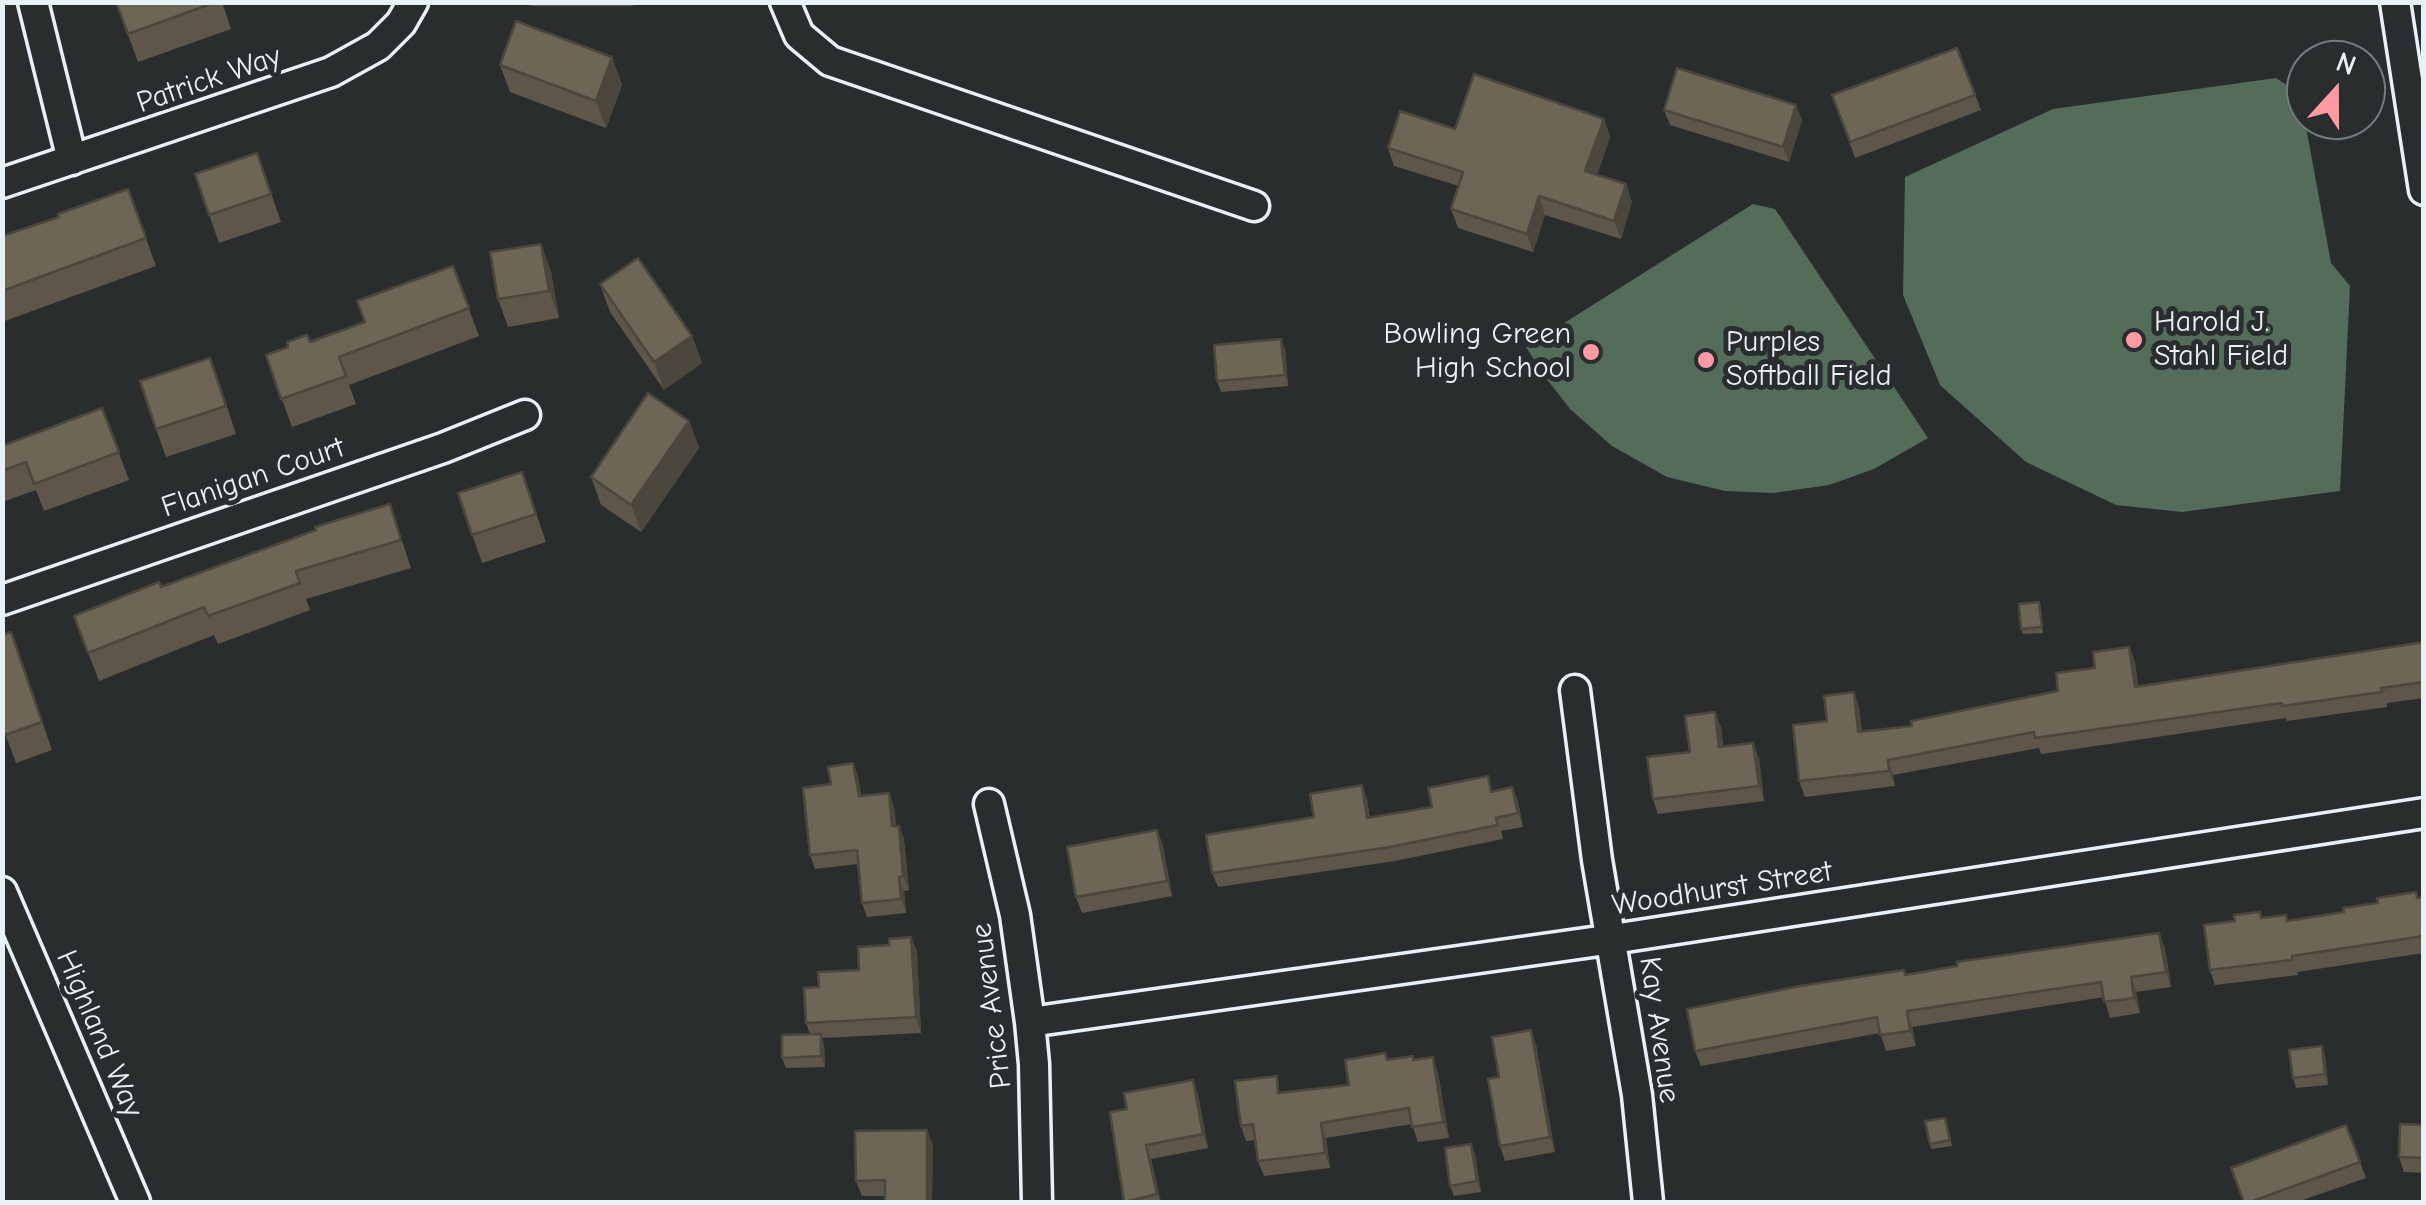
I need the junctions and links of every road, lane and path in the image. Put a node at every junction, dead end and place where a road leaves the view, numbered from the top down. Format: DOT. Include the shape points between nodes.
graph roads {
  1 [pos="33,2"];
  2 [pos="413,2"];
  3 [pos="785,2"];
  4 [pos="2394,2"];
  5 [pos="2414,68"];
  6 [pos="72,160"];
  7 [pos="2,183"];
  8 [pos="2424,190"];
  9 [pos="1254,206"];
  10 [pos="524,415"];
  11 [pos="2,600"];
  12 [pos="1575,690"];
  13 [pos="989,804"];
  14 [pos="2424,812"];
  15 [pos="2,892"];
  16 [pos="1612,940"];
  17 [pos="1030,1022"];
  18 [pos="135,1202"];
  19 [pos="1037,1202"];
  20 [pos="1648,1202"];
  1 -- 6 [label="street"];
  2 -- 6 [label="street, Patrick Way" via="378,46 331,72"];
  3 -- 9 [label="street" via="798,35 830,61"];
  4 -- 5 [label="street"];
  5 -- 8 [label="street"];
  6 -- 7 [label="street, Patrick Way"];
  10 -- 11 [label="street, Flanigan Court"];
  12 -- 16 [label="street, Kay Avenue"];
  13 -- 17 [label="street, Price Avenue" via="1015,915"];
  14 -- 16 [label="street, Woodhurst Street"];
  15 -- 18 [label="street, Highland Way"];
  16 -- 17 [label="street, Woodhurst Street"];
  16 -- 20 [label="street, Kay Avenue"];
  17 -- 19 [label="street, Price Avenue"];
}
